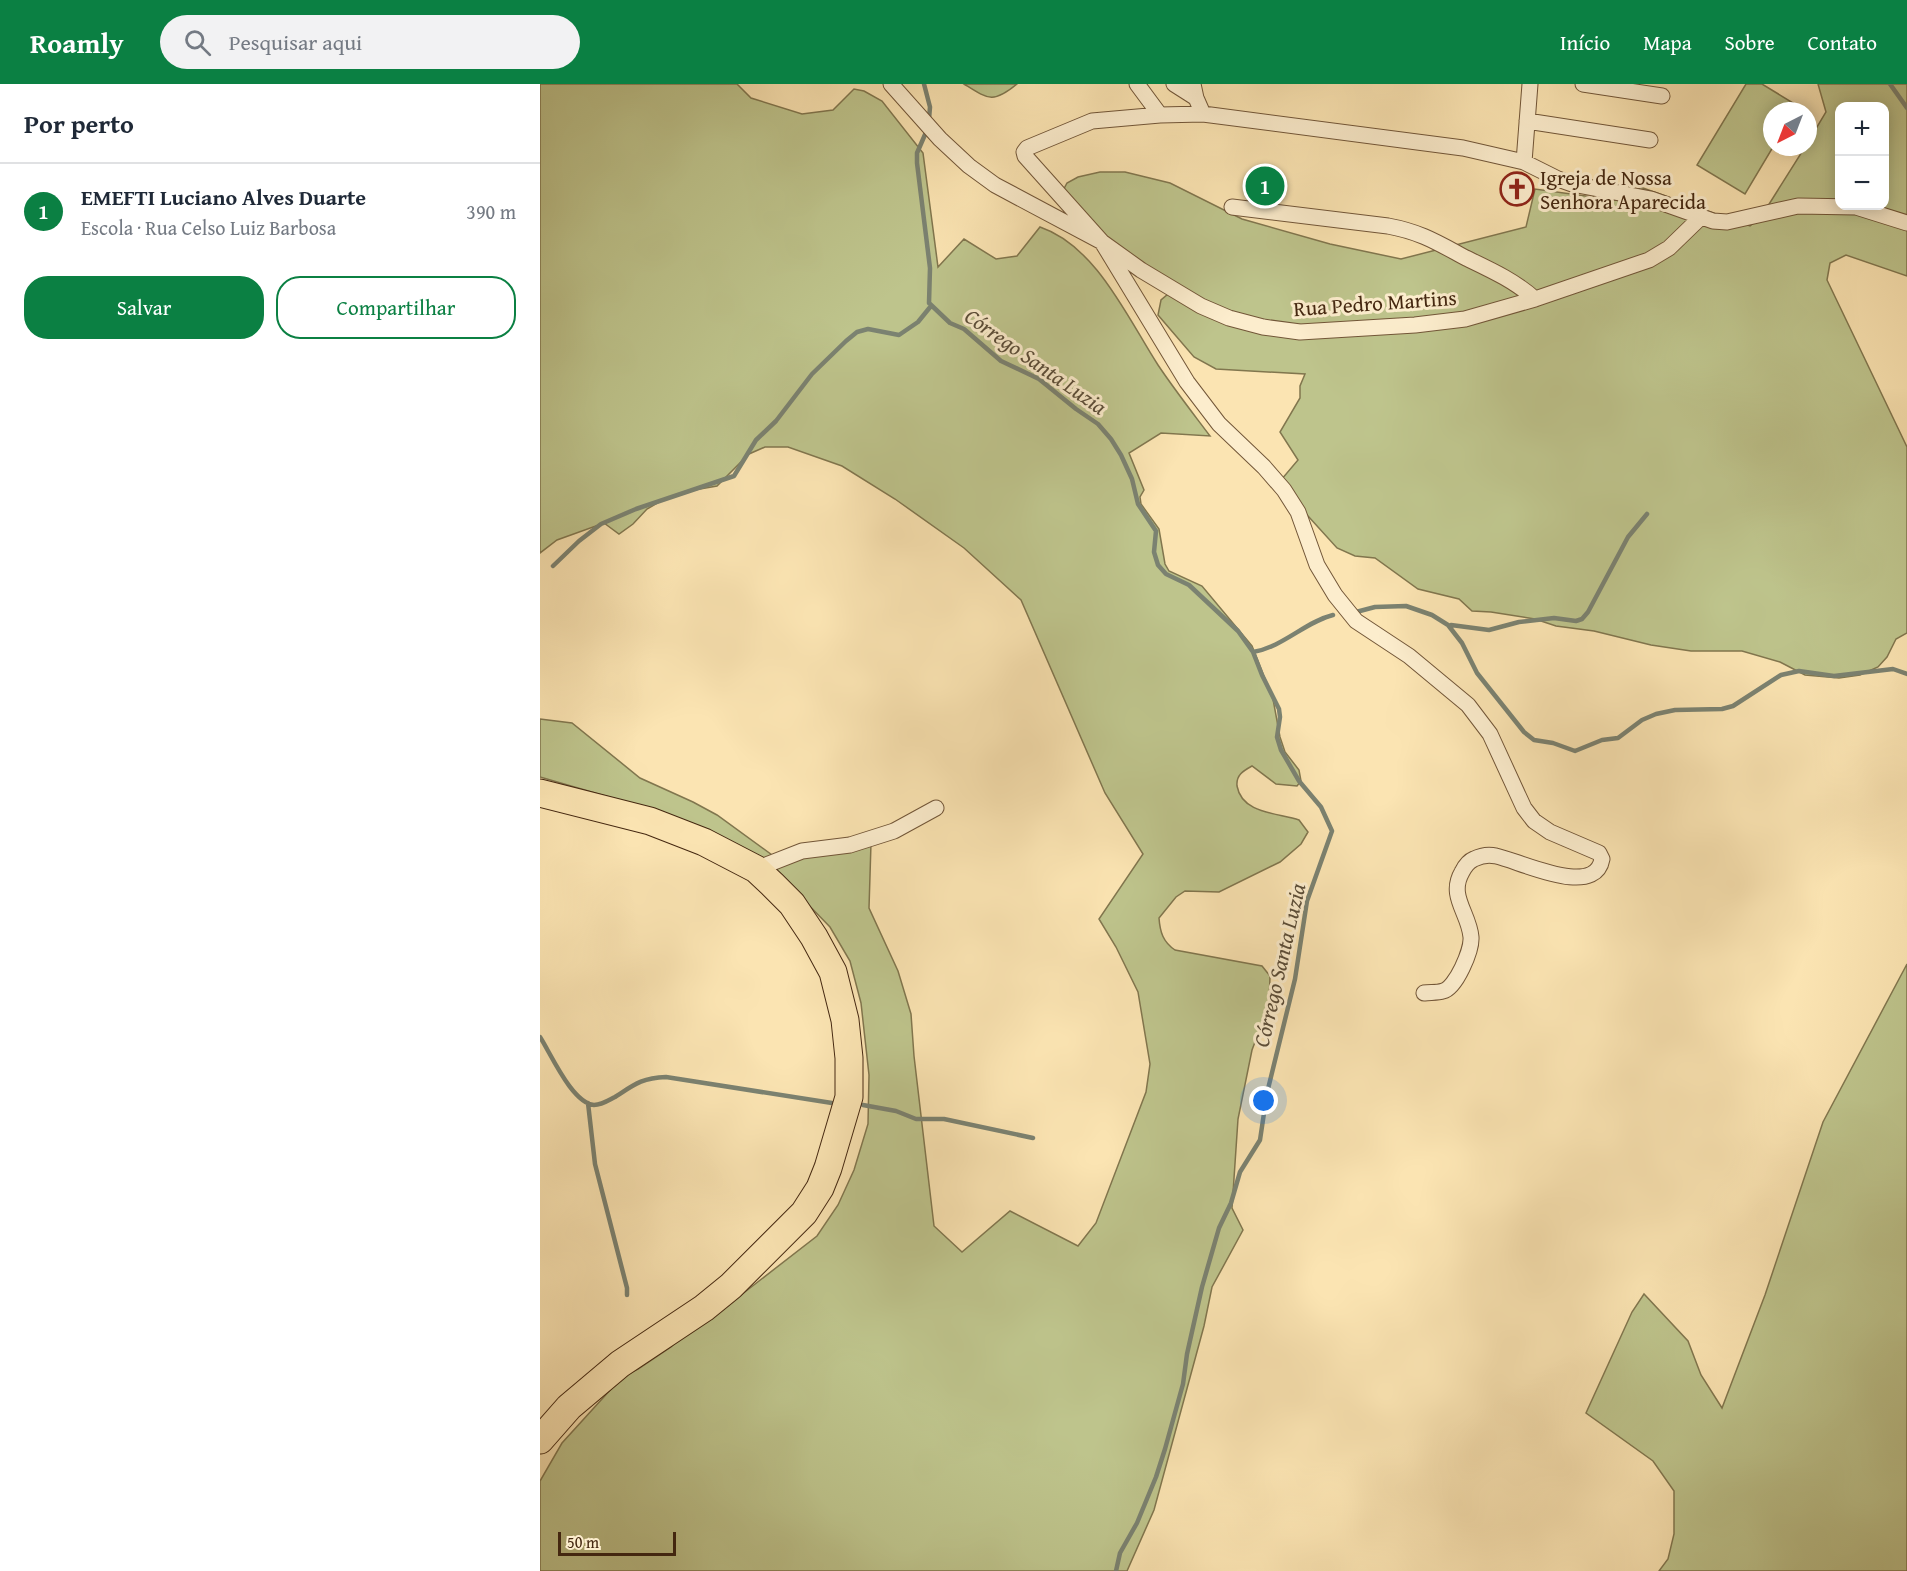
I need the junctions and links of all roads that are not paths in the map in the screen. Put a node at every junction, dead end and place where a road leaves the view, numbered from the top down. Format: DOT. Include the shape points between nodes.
graph roads {
  1 [pos="891,84"];
  2 [pos="1137,84"];
  3 [pos="1174,84"];
  4 [pos="1530,84"];
  5 [pos="1583,84"];
  6 [pos="1194,91"];
  7 [pos="1662,96"];
  8 [pos="1203,114"];
  9 [pos="1160,115"];
  10 [pos="1527,121"];
  11 [pos="1650,140"];
  12 [pos="1524,162"];
  13 [pos="1232,207"];
  14 [pos="1700,218"];
  15 [pos="1907,223"];
  16 [pos="1102,243"];
  17 [pos="1535,299"];
  18 [pos="540,793"];
  19 [pos="936,808"];
  20 [pos="756,870"];
  21 [pos="1424,993"];
  22 [pos="540,1440"];
  1 -- 16 [label="street, Rua Pedro Martins" via="936,134 994,185"];
  2 -- 9 [label="street"];
  3 -- 6 [label="street"];
  4 -- 10 [label="street"];
  5 -- 7 [label="street"];
  6 -- 8 [label="street"];
  8 -- 9 [label="street"];
  8 -- 12 [label="street" via="1463,148"];
  9 -- 16 [label="street" via="1092,121 1024,152"];
  10 -- 11 [label="street"];
  10 -- 12 [label="street"];
  12 -- 14 [label="street" via="1572,184 1651,198"];
  13 -- 17 [label="street" via="1413,231 1505,277"];
  14 -- 15 [label="street" via="1727,222 1798,206 1821,206 1856,207"];
  14 -- 17 [label="street, Rua Pedro Martins" via="1669,248 1649,260"];
  16 -- 17 [label="street, Rua Pedro Martins" via="1201,306 1263,327 1300,332 1465,319"];
  16 -- 21 [label="street" via="1187,382 1229,435 1284,490 1298,512 1317,565 1356,621 1409,656 1468,705 1490,734 1524,808 1534,820 1550,832 1599,853 1602,859 1596,872 1567,877 1496,856 1483,855 1471,860 1459,877 1456,891 1471,936 1470,948 1452,985 1444,991"];
  18 -- 20 [label="highway" via="650,821 704,842"];
  19 -- 20 [label="street" via="894,831 850,844 802,850"];
  20 -- 22 [label="highway" via="792,904 833,972 848,1048 849,1097 828,1168 804,1213 731,1286 620,1364 568,1407"];
}
